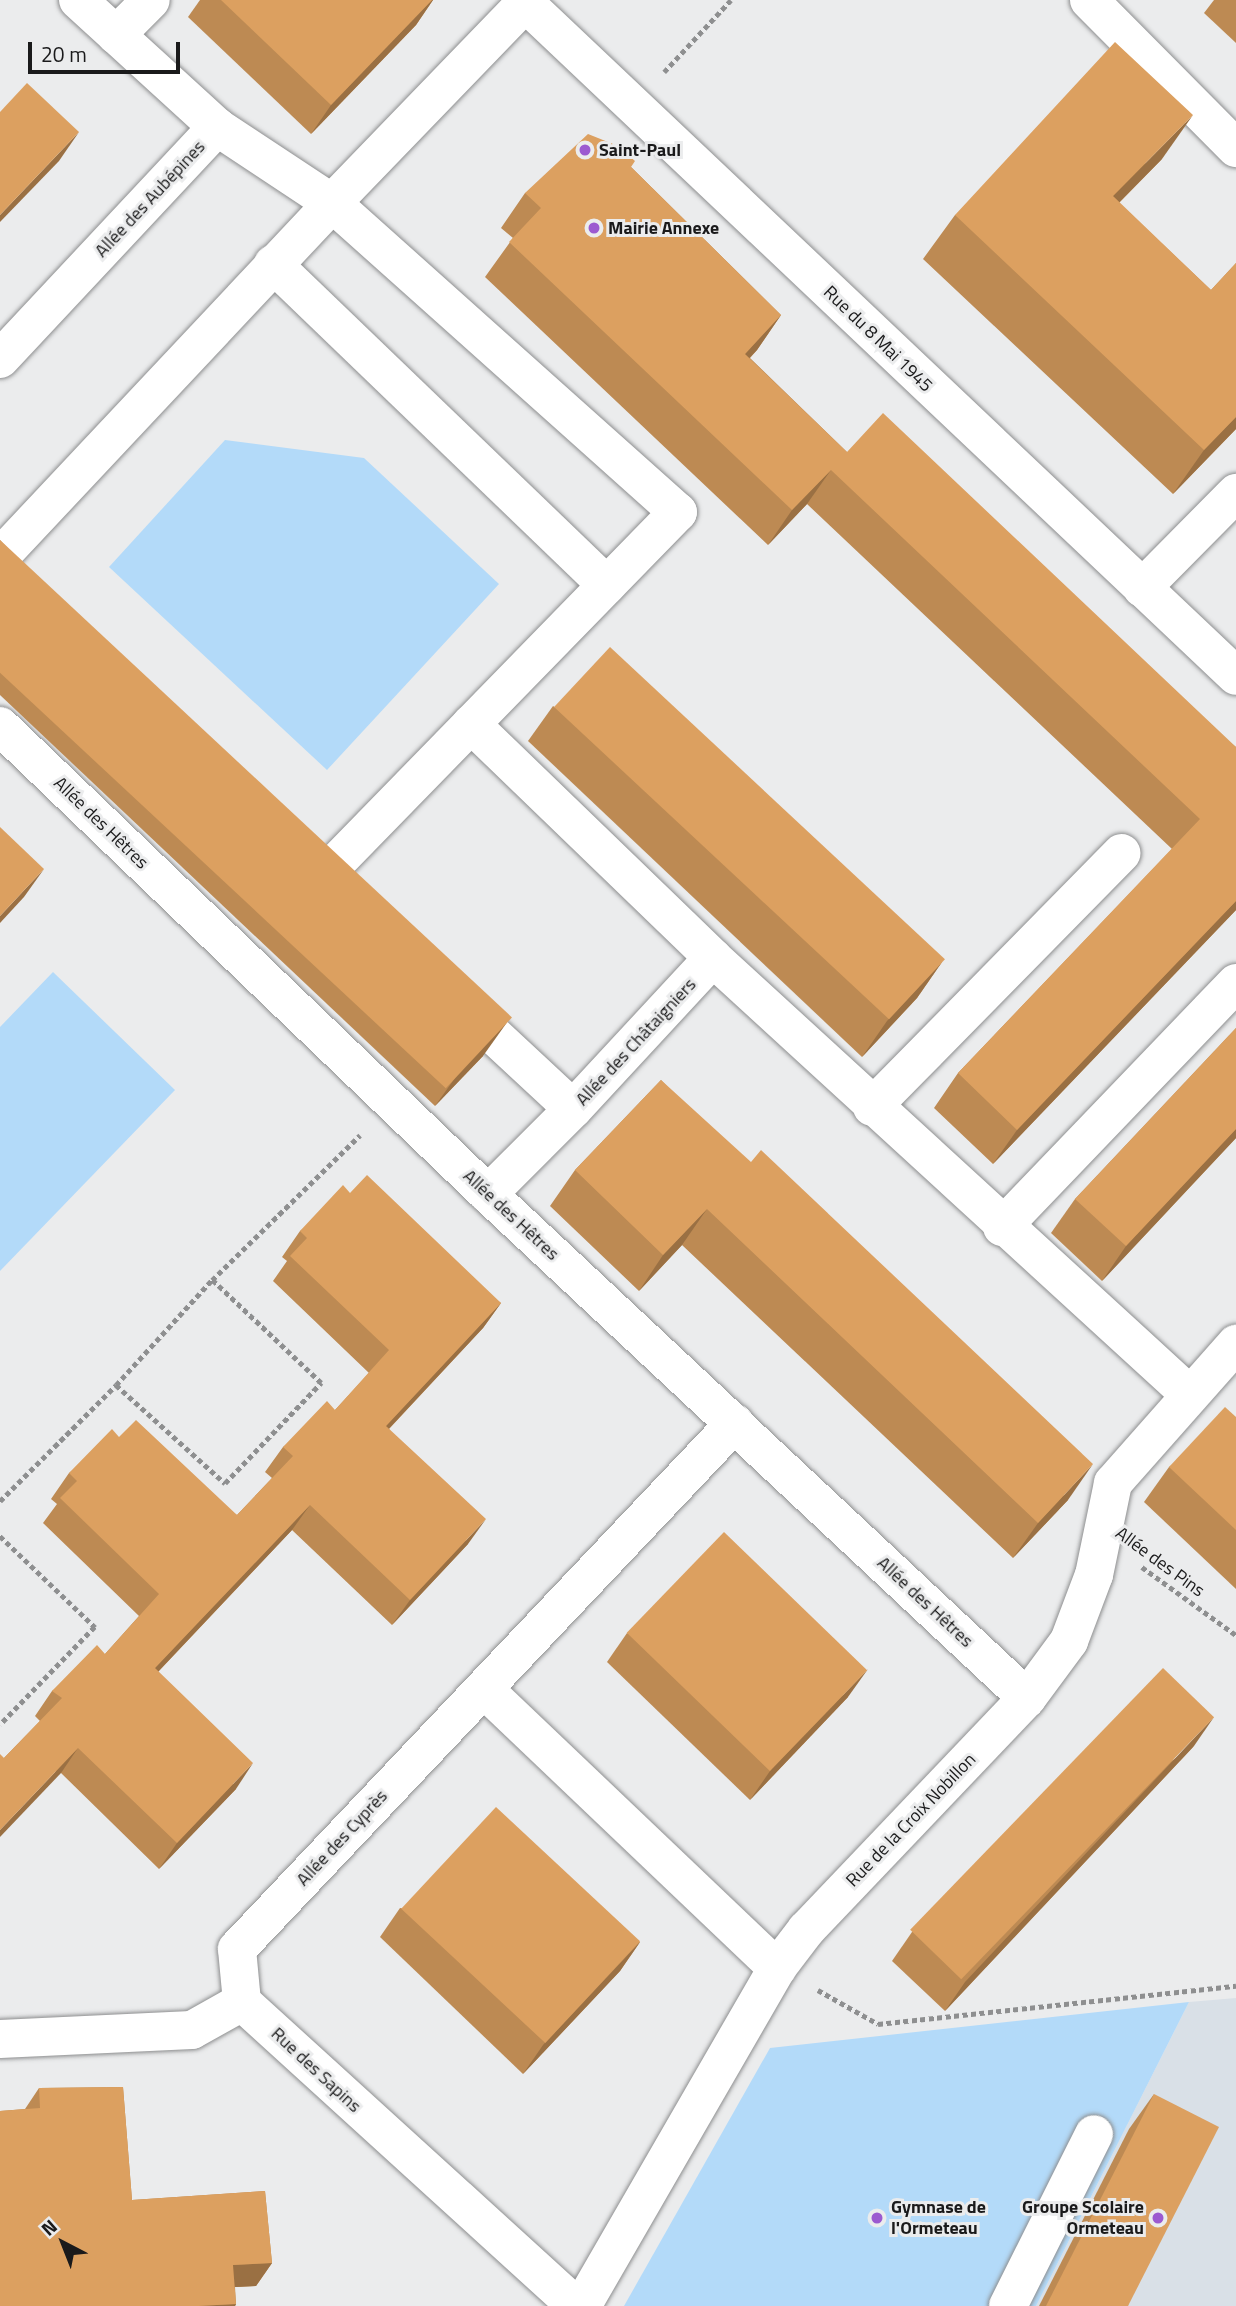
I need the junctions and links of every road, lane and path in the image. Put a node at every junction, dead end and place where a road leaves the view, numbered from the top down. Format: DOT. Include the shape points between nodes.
graph roads {
  1 [pos="78,0"];
  2 [pos="151,0"];
  3 [pos="731,0"];
  4 [pos="524,1"];
  5 [pos="1112,7"];
  6 [pos="116,35"];
  7 [pos="633,106"];
  8 [pos="218,127"];
  9 [pos="1236,148"];
  10 [pos="332,203"];
  11 [pos="273,264"];
  12 [pos="0,359"];
  13 [pos="1236,493"];
  14 [pos="7,566"];
  15 [pos="607,585"];
  16 [pos="1142,588"];
  17 [pos="1236,676"];
  18 [pos="471,724"];
  19 [pos="0,726"];
  20 [pos="294,848"];
  21 [pos="1122,853"];
  22 [pos="323,876"];
  23 [pos="353,904"];
  24 [pos="713,958"];
  25 [pos="433,979"];
  26 [pos="1236,983"];
  27 [pos="394,1103"];
  28 [pos="872,1107"];
  29 [pos="573,1109"];
  30 [pos="488,1194"];
  31 [pos="1002,1227"];
  32 [pos="212,1280"];
  33 [pos="1236,1344"];
  34 [pos="116,1385"];
  35 [pos="1189,1394"];
  36 [pos="735,1423"];
  37 [pos="0,1501"];
  38 [pos="0,1536"];
  39 [pos="1101,1537"];
  40 [pos="1236,1635"];
  41 [pos="484,1689"];
  42 [pos="1027,1698"];
  43 [pos="0,1725"];
  44 [pos="777,1968"];
  45 [pos="1236,1986"];
  46 [pos="242,2002"];
  47 [pos="0,2039"];
  48 [pos="1094,2134"];
  49 [pos="576,2306"];
  50 [pos="582,2306"];
  51 [pos="1008,2306"];
  1 -- 6 [label="street"];
  2 -- 6 [label="street"];
  3 -- 7 [label="path"];
  4 -- 7 [label="street, Rue du 8 Mai 1945"];
  4 -- 10 [label="street"];
  5 -- 9 [label="street"];
  6 -- 8 [label="street"];
  7 -- 16 [label="street, Rue du 8 Mai 1945"];
  8 -- 10 [label="street, Allée des Aubépines"];
  8 -- 12 [label="street, Allée des Aubépines"];
  10 -- 11 [label="street"];
  10 -- 15 [label="street, Allée des Aubépines" via="678,512"];
  11 -- 14 [label="street"];
  11 -- 15 [label="street"];
  13 -- 16 [label="street"];
  15 -- 18 [label="street"];
  16 -- 17 [label="street, Rue du 8 Mai 1945"];
  18 -- 22 [label="street"];
  18 -- 24 [label="street"];
  19 -- 27 [label="street, Allée des Hêtres"];
  20 -- 22 [label="street"];
  21 -- 28 [label="street"];
  22 -- 23 [label="street"];
  24 -- 28 [label="street"];
  24 -- 29 [label="street, Allée des Châtaigniers"];
  25 -- 29 [label="street, Allée des Châtaigniers"];
  26 -- 31 [label="street"];
  27 -- 30 [label="street, Allée des Hêtres"];
  27 -- 32 [label="path"];
  28 -- 31 [label="street"];
  29 -- 30 [label="street"];
  30 -- 36 [label="street, Allée des Hêtres"];
  31 -- 35 [label="street"];
  32 -- 34 [label="path"];
  32 -- 34 [label="path" via="321,1384 225,1483"];
  33 -- 35 [label="street, Rue de la Croix Nobillon"];
  34 -- 37 [label="path"];
  35 -- 39 [label="street, Rue de la Croix Nobillon" via="1113,1483"];
  36 -- 41 [label="street, Allée des Cyprès"];
  36 -- 42 [label="street, Allée des Hêtres"];
  38 -- 43 [label="path" via="95,1628"];
  39 -- 40 [label="path, Allée des Pins"];
  39 -- 42 [label="street, Rue de la Croix Nobillon" via="1080,1619"];
  41 -- 44 [label="street"];
  41 -- 46 [label="street, Allée des Cyprès" via="237,1949"];
  42 -- 44 [label="street, Rue de la Croix Nobillon" via="806,1930"];
  44 -- 45 [label="path" via="878,2024"];
  44 -- 50 [label="street, Rue de la Croix Nobillon"];
  46 -- 47 [label="street" via="192,2029"];
  46 -- 49 [label="street, Rue des Sapins"];
  48 -- 51 [label="street"];
}
